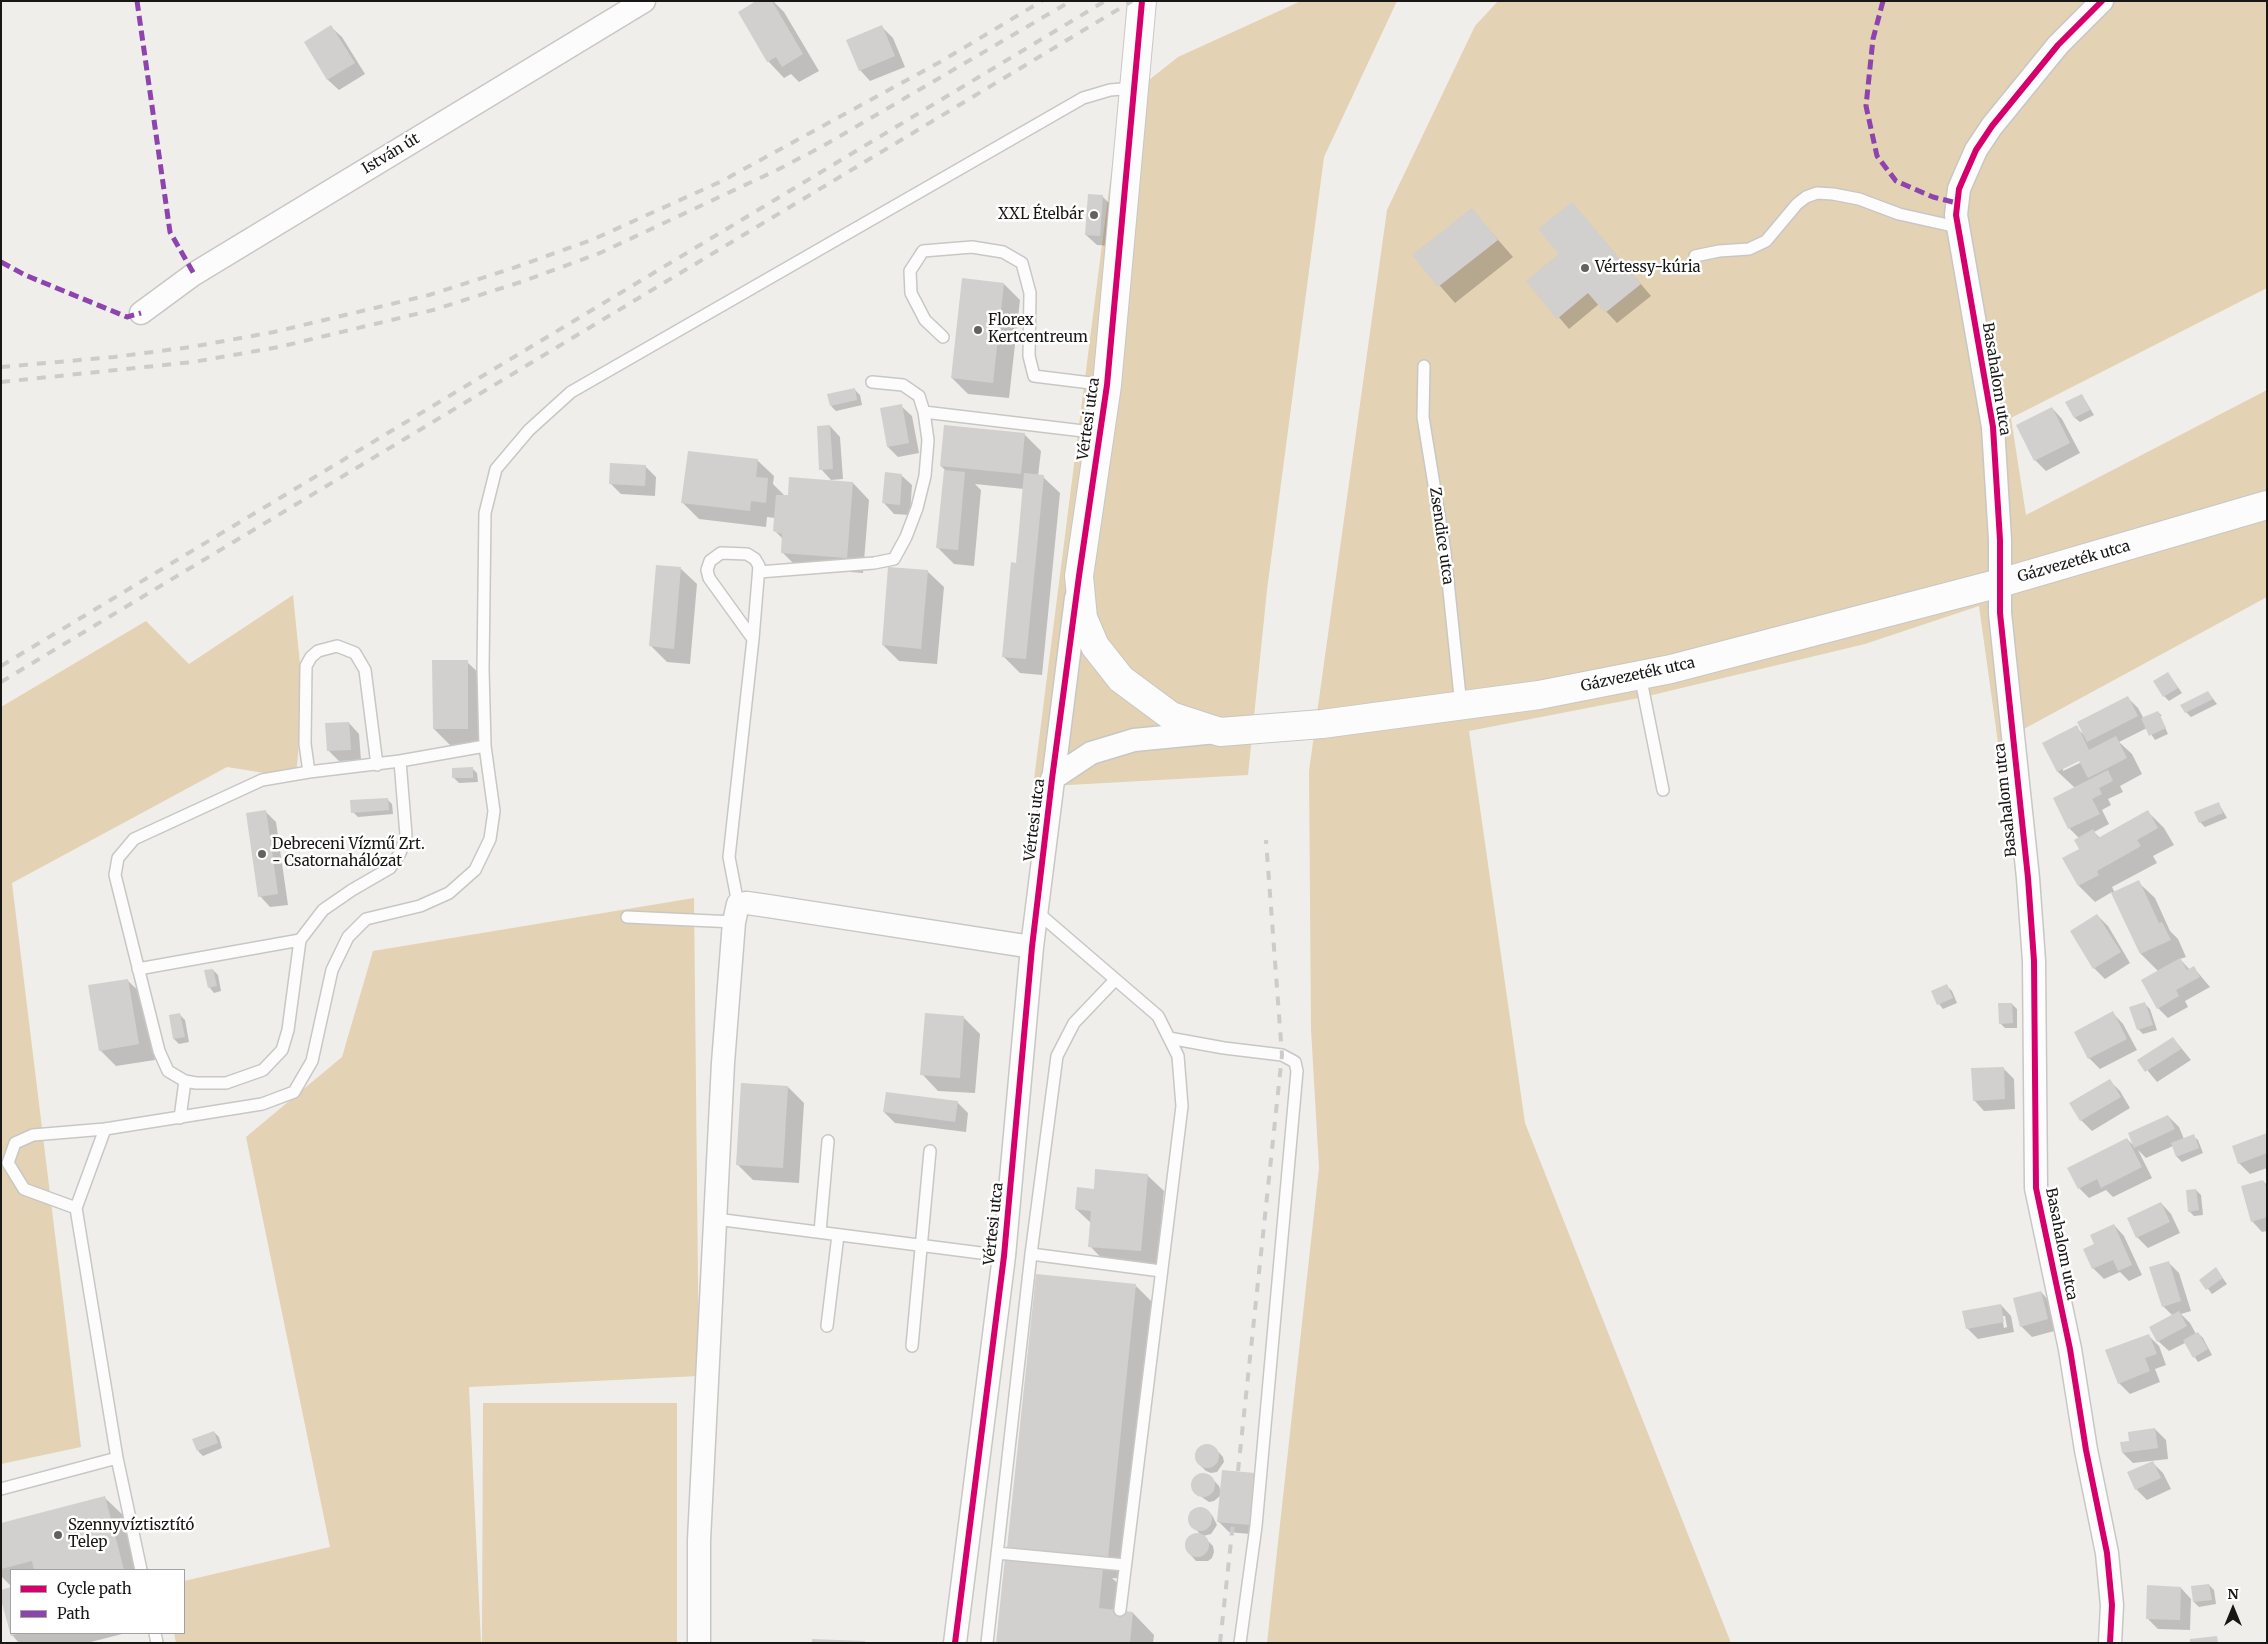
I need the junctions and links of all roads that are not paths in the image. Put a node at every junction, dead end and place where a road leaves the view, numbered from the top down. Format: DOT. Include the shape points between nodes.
graph roads {
  1 [pos="644,1"];
  2 [pos="1142,1"];
  3 [pos="2102,1"];
  4 [pos="1134,88"];
  5 [pos="1957,227"];
  6 [pos="1695,256"];
  7 [pos="141,314"];
  8 [pos="943,337"];
  9 [pos="1424,366"];
  10 [pos="872,382"];
  11 [pos="1107,385"];
  12 [pos="924,412"];
  13 [pos="1100,433"];
  14 [pos="2267,505"];
  15 [pos="758,572"];
  16 [pos="1079,576"];
  17 [pos="2000,583"];
  18 [pos="753,639"];
  19 [pos="1640,675"];
  20 [pos="1461,706"];
  21 [pos="1220,732"];
  22 [pos="485,746"];
  23 [pos="400,761"];
  24 [pos="377,765"];
  25 [pos="309,772"];
  26 [pos="1052,779"];
  27 [pos="1663,790"];
  28 [pos="1036,912"];
  29 [pos="736,913"];
  30 [pos="627,917"];
  31 [pos="300,940"];
  32 [pos="1032,947"];
  33 [pos="138,969"];
  34 [pos="1115,980"];
  35 [pos="1169,1038"];
  36 [pos="185,1081"];
  37 [pos="180,1118"];
  38 [pos="105,1129"];
  39 [pos="828,1141"];
  40 [pos="930,1151"];
  41 [pos="76,1208"];
  42 [pos="716,1219"];
  43 [pos="820,1232"];
  44 [pos="838,1235"];
  45 [pos="921,1245"];
  46 [pos="1031,1254"];
  47 [pos="1004,1256"];
  48 [pos="1161,1271"];
  49 [pos="827,1326"];
  50 [pos="912,1346"];
  51 [pos="117,1458"];
  52 [pos="1,1489"];
  53 [pos="997,1553"];
  54 [pos="1125,1565"];
  55 [pos="141,1569"];
  56 [pos="1120,1610"];
  57 [pos="700,1643"];
  58 [pos="955,1643"];
  59 [pos="987,1643"];
  60 [pos="1240,1643"];
  61 [pos="2110,1643"];
  1 -- 7 [label="street, István út" via="194,274"];
  2 -- 4 [label="street, Vértesi utca"];
  3 -- 5 [label="street, Basahalom utca" via="2058,45 1976,150 1956,203"];
  4 -- 11 [label="street, Vértesi utca"];
  4 -- 22 [label="lane" via="1083,98 571,392 529,430 496,469 485,513"];
  5 -- 6 [label="lane" via="1899,214 1859,199 1817,193 1797,204 1766,241 1749,249"];
  5 -- 17 [label="street, Basahalom utca" via="1993,427"];
  8 -- 11 [label="lane" via="925,320 912,293 910,271 914,264 923,252 972,247 1004,252 1022,262 1030,293 1029,356 1034,376"];
  9 -- 20 [label="lane, Zsendice utca" via="1423,417 1445,552"];
  10 -- 12 [label="lane" via="903,386 919,396"];
  11 -- 13 [label="street, Vértesi utca"];
  12 -- 13 [label="lane"];
  12 -- 15 [label="lane" via="928,440 925,476 917,508 894,559"];
  13 -- 16 [label="street, Vértesi utca"];
  14 -- 17 [label="street, Gázvezeték utca"];
  15 -- 18 [label="lane"];
  15 -- 18 [label="lane" via="755,559 734,552 721,553 710,561 707,570 709,578"];
  16 -- 21 [label="street, Gázvezeték utca" via="1083,618 1096,646 1121,679 1171,716"];
  16 -- 26 [label="street, Vértesi utca"];
  17 -- 19 [label="street, Gázvezeték utca"];
  17 -- 61 [label="street, Basahalom utca" via="2000,613 2034,961 2036,1188 2070,1349 2107,1553 2112,1605"];
  18 -- 29 [label="lane" via="729,858"];
  19 -- 20 [label="street, Gázvezeték utca"];
  19 -- 27 [label="lane"];
  20 -- 21 [label="street, Gázvezeték utca" via="1322,724"];
  21 -- 26 [label="street, Vértesi utca" via="1134,740 1091,753"];
  22 -- 23 [label="lane"];
  22 -- 37 [label="lane" via="494,811 490,838 475,870 449,893 420,906 366,919 348,937 332,970 312,1061 294,1092 262,1104"];
  23 -- 24 [label="lane"];
  23 -- 31 [label="lane" via="406,835 400,853 390,868 323,910"];
  24 -- 25 [label="lane"];
  24 -- 25 [label="lane" via="362,661 347,648 337,646 318,651 306,666 305,744"];
  25 -- 33 [label="lane" via="262,780 134,839 118,858 115,875"];
  26 -- 28 [label="street, Vértesi utca"];
  28 -- 32 [label="street, Vértesi utca"];
  28 -- 34 [label="lane"];
  29 -- 30 [label="lane"];
  29 -- 32 [label="street" via="748,903"];
  29 -- 42 [label="street" via="723,1064"];
  31 -- 33 [label="lane"];
  31 -- 36 [label="lane" via="288,1030 282,1050 263,1070 226,1083"];
  32 -- 47 [label="street, Vértesi utca"];
  33 -- 36 [label="lane" via="159,1051 168,1071"];
  34 -- 35 [label="lane" via="1158,1016"];
  34 -- 46 [label="lane" via="1074,1023 1057,1056"];
  35 -- 48 [label="lane" via="1178,1056 1182,1106"];
  35 -- 60 [label="lane" via="1282,1055 1295,1062 1297,1071 1256,1526"];
  36 -- 37 [label="lane"];
  37 -- 38 [label="lane"];
  38 -- 41 [label="lane"];
  38 -- 41 [label="lane" via="32,1135 15,1143 8,1163 24,1189"];
  39 -- 43 [label="lane"];
  40 -- 45 [label="lane"];
  41 -- 51 [label="lane"];
  42 -- 43 [label="lane"];
  42 -- 57 [label="street" via="699,1540"];
  43 -- 44 [label="lane"];
  44 -- 45 [label="lane"];
  44 -- 49 [label="lane"];
  45 -- 47 [label="lane"];
  45 -- 50 [label="lane"];
  46 -- 48 [label="lane"];
  46 -- 53 [label="lane"];
  47 -- 58 [label="street, Vértesi utca"];
  48 -- 54 [label="lane"];
  51 -- 52 [label="lane"];
  51 -- 55 [label="lane"];
  53 -- 54 [label="lane"];
  53 -- 59 [label="lane"];
  54 -- 56 [label="lane"];
}
